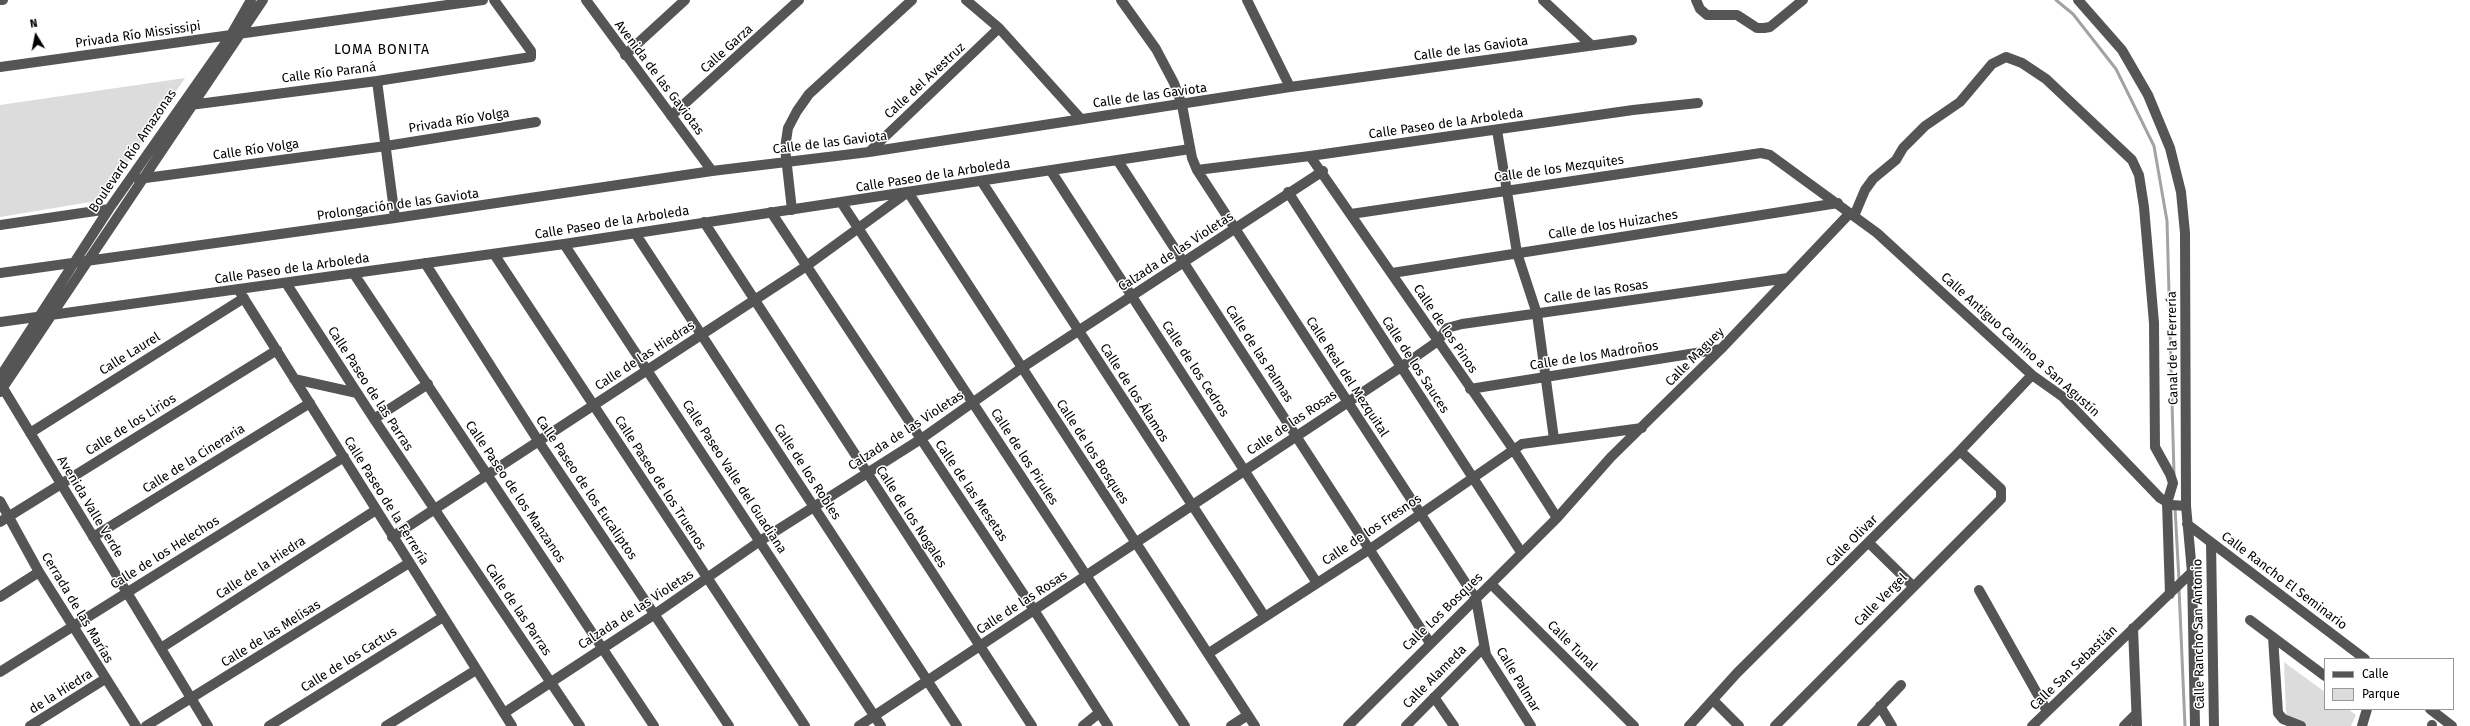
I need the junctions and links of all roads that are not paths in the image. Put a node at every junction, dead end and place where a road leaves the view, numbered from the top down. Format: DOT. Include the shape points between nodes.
graph roads {
  1 [pos="251,0"];
  2 [pos="263,0"];
  3 [pos="483,0"];
  4 [pos="494,0"];
  5 [pos="586,0"];
  6 [pos="685,0"];
  7 [pos="799,0"];
  8 [pos="912,0"];
  9 [pos="966,0"];
  10 [pos="1121,0"];
  11 [pos="1247,0"];
  12 [pos="1543,0"];
  13 [pos="1696,0"];
  14 [pos="1803,0"];
  15 [pos="2078,0"];
  16 [pos="999,28"];
  17 [pos="243,32"];
  18 [pos="231,35"];
  19 [pos="1632,40"];
  20 [pos="1591,45"];
  21 [pos="625,54"];
  22 [pos="0,67"];
  23 [pos="377,81"];
  24 [pos="1290,88"];
  25 [pos="193,103"];
  26 [pos="1698,103"];
  27 [pos="1182,105"];
  28 [pos="178,108"];
  29 [pos="671,116"];
  30 [pos="1081,119"];
  31 [pos="536,122"];
  32 [pos="1497,130"];
  33 [pos="386,146"];
  34 [pos="1190,149"];
  35 [pos="869,152"];
  36 [pos="1770,154"];
  37 [pos="1310,156"];
  38 [pos="1118,161"];
  39 [pos="786,162"];
  40 [pos="1051,170"];
  41 [pos="1197,170"];
  42 [pos="712,171"];
  43 [pos="1323,171"];
  44 [pos="142,178"];
  45 [pos="130,180"];
  46 [pos="982,182"];
  47 [pos="1507,190"];
  48 [pos="908,192"];
  49 [pos="1288,192"];
  50 [pos="841,202"];
  51 [pos="1838,204"];
  52 [pos="109,209"];
  53 [pos="792,210"];
  54 [pos="771,212"];
  55 [pos="1351,214"];
  56 [pos="1852,214"];
  57 [pos="395,218"];
  58 [pos="704,222"];
  59 [pos="0,225"];
  60 [pos="1236,228"];
  61 [pos="859,230"];
  62 [pos="635,233"];
  63 [pos="564,244"];
  64 [pos="1517,253"];
  65 [pos="494,254"];
  66 [pos="86,262"];
  67 [pos="73,263"];
  68 [pos="425,263"];
  69 [pos="1183,263"];
  70 [pos="805,267"];
  71 [pos="0,273"];
  72 [pos="1392,273"];
  73 [pos="354,274"];
  74 [pos="1788,278"];
  75 [pos="286,283"];
  76 [pos="241,293"];
  77 [pos="1132,297"];
  78 [pos="754,300"];
  79 [pos="1537,314"];
  80 [pos="51,315"];
  81 [pos="37,317"];
  82 [pos="0,322"];
  83 [pos="1078,331"];
  84 [pos="702,335"];
  85 [pos="1438,341"];
  86 [pos="1722,349"];
  87 [pos="277,350"];
  88 [pos="1023,367"];
  89 [pos="1401,367"];
  90 [pos="647,369"];
  91 [pos="2032,374"];
  92 [pos="0,376"];
  93 [pos="1544,377"];
  94 [pos="294,379"];
  95 [pos="428,384"];
  96 [pos="1,387"];
  97 [pos="1470,389"];
  98 [pos="357,393"];
  99 [pos="1348,402"];
  100 [pos="310,403"];
  101 [pos="973,403"];
  102 [pos="593,404"];
  103 [pos="374,419"];
  104 [pos="1642,428"];
  105 [pos="30,433"];
  106 [pos="1297,435"];
  107 [pos="921,439"];
  108 [pos="1554,439"];
  109 [pos="539,442"];
  110 [pos="1514,449"];
  111 [pos="1960,451"];
  112 [pos="344,457"];
  113 [pos="1245,470"];
  114 [pos="867,473"];
  115 [pos="488,474"];
  116 [pos="1472,480"];
  117 [pos="61,484"];
  118 [pos="0,501"];
  119 [pos="2177,505"];
  120 [pos="1192,506"];
  121 [pos="814,507"];
  122 [pos="434,509"];
  123 [pos="376,510"];
  124 [pos="1420,513"];
  125 [pos="10,516"];
  126 [pos="1557,518"];
  127 [pos="0,522"];
  128 [pos="2187,524"];
  129 [pos="93,537"];
  130 [pos="392,537"];
  131 [pos="760,541"];
  132 [pos="2211,542"];
  133 [pos="1869,543"];
  134 [pos="1135,544"];
  135 [pos="1370,549"];
  136 [pos="1521,552"];
  137 [pos="409,563"];
  138 [pos="39,572"];
  139 [pos="2192,572"];
  140 [pos="1086,576"];
  141 [pos="707,578"];
  142 [pos="1317,583"];
  143 [pos="1491,584"];
  144 [pos="1913,586"];
  145 [pos="1979,590"];
  146 [pos="126,592"];
  147 [pos="2170,594"];
  148 [pos="0,597"];
  149 [pos="1476,599"];
  150 [pos="1034,610"];
  151 [pos="655,614"];
  152 [pos="443,617"];
  153 [pos="1265,617"];
  154 [pos="2250,620"];
  155 [pos="72,626"];
  156 [pos="2133,628"];
  157 [pos="2272,637"];
  158 [pos="1430,643"];
  159 [pos="980,646"];
  160 [pos="603,647"];
  161 [pos="1484,647"];
  162 [pos="161,648"];
  163 [pos="1209,653"];
  164 [pos="2364,658"];
  165 [pos="476,670"];
  166 [pos="0,672"];
  167 [pos="2324,675"];
  168 [pos="105,680"];
  169 [pos="928,680"];
  170 [pos="550,681"];
  171 [pos="1901,684"];
  172 [pos="1434,697"];
  173 [pos="192,699"];
  174 [pos="1713,700"];
  175 [pos="1880,706"];
  176 [pos="2367,710"];
  177 [pos="2431,710"];
  178 [pos="2047,711"];
  179 [pos="504,713"];
  180 [pos="1099,713"];
  181 [pos="1248,714"];
  182 [pos="2136,714"];
  183 [pos="875,716"];
  184 [pos="509,725"];
  185 [pos="30,726"];
  186 [pos="136,726"];
  187 [pos="146,726"];
  188 [pos="208,726"];
  189 [pos="269,726"];
  190 [pos="386,726"];
  191 [pos="580,726"];
  192 [pos="654,726"];
  193 [pos="729,726"];
  194 [pos="805,726"];
  195 [pos="859,726"];
  196 [pos="881,726"];
  197 [pos="957,726"];
  198 [pos="1032,726"];
  199 [pos="1083,726"];
  200 [pos="1108,726"];
  201 [pos="1185,726"];
  202 [pos="1231,726"];
  203 [pos="1255,726"];
  204 [pos="1348,726"];
  205 [pos="1406,726"];
  206 [pos="1454,726"];
  207 [pos="1531,726"];
  208 [pos="1634,726"];
  209 [pos="1689,726"];
  210 [pos="1739,726"];
  211 [pos="1775,726"];
  212 [pos="1862,726"];
  213 [pos="1892,726"];
  214 [pos="2032,726"];
  215 [pos="2124,726"];
  216 [pos="2137,726"];
  217 [pos="2195,726"];
  218 [pos="2214,726"];
  219 [pos="2300,726"];
  220 [pos="2362,726"];
  221 [pos="2452,726"];
  1 -- 18 [label="street, Boulevard Río Amazonas"];
  2 -- 17 [label="street, Boulevard Río Amazonas"];
  3 -- 17 [label="street, Privada Río Mississipi"];
  4 -- 23 [label="street, Calle Río Paraná" via="531,51 531,57"];
  5 -- 21 [label="street, Avenida de las Gaviotas"];
  6 -- 21 [label="street"];
  7 -- 29 [label="street, Calle Garza"];
  8 -- 39 [label="street" via="809,94 788,128"];
  9 -- 16 [label="street"];
  10 -- 27 [label="street, Calle Real del Mezquital" via="1156,49"];
  11 -- 24 [label="street"];
  12 -- 20 [label="street"];
  13 -- 14 [label="street" via="1700,9 1707,15 1737,15 1757,28 1764,28 1770,27"];
  15 -- 119 [label="street, Canal de la Ferrería" via="2122,50 2142,83 2159,117 2181,192 2185,240"];
  16 -- 30 [label="street"];
  16 -- 35 [label="street, Calle del Avestruz"];
  17 -- 18 [label="street, Privada Río Mississipi"];
  17 -- 25 [label="street, Boulevard Río Amazonas"];
  18 -- 22 [label="street, Privada Río Mississipi"];
  18 -- 28 [label="street, Boulevard Río Amazonas"];
  19 -- 20 [label="street, Calle de las Gaviota"];
  20 -- 24 [label="street, Calle de las Gaviota"];
  21 -- 29 [label="street, Avenida de las Gaviotas"];
  23 -- 25 [label="street, Calle Río Paraná"];
  23 -- 33 [label="street"];
  24 -- 27 [label="street, Calle de las Gaviota"];
  25 -- 28 [label="street, Calle Río Paraná"];
  25 -- 44 [label="street, Boulevard Río Amazonas"];
  26 -- 32 [label="street, Calle Paseo de la Arboleda"];
  27 -- 30 [label="street, Calle de las Gaviota"];
  27 -- 34 [label="street, Calle Real del Mezquital"];
  28 -- 45 [label="street, Boulevard Río Amazonas"];
  29 -- 42 [label="street, Avenida de las Gaviotas"];
  30 -- 35 [label="street, Calle de las Gaviota"];
  31 -- 33 [label="street, Privada Río Volga"];
  32 -- 37 [label="street, Calle Paseo de la Arboleda"];
  32 -- 47 [label="street"];
  33 -- 44 [label="street, Calle Río Volga"];
  33 -- 57 [label="street"];
  34 -- 38 [label="street, Calle Paseo de la Arboleda"];
  34 -- 41 [label="street, Calle Real del Mezquital"];
  35 -- 39 [label="street, Calle de las Gaviota"];
  36 -- 47 [label="street, Calle de los Mezquites" via="1761,153"];
  36 -- 51 [label="street, Calle Antiguo Camino a San Agustín"];
  37 -- 41 [label="street, Calle Paseo de la Arboleda"];
  37 -- 43 [label="street, Calle de los Pinos"];
  38 -- 40 [label="street, Calle Paseo de la Arboleda"];
  38 -- 69 [label="street, Calle de las Palmas"];
  39 -- 42 [label="street, Calle de las Gaviota"];
  39 -- 53 [label="street"];
  40 -- 46 [label="street, Calle Paseo de la Arboleda"];
  40 -- 77 [label="street, Calle de los Cedros"];
  41 -- 60 [label="street, Calle Real del Mezquital"];
  42 -- 57 [label="street, Prolongación de las Gaviota"];
  43 -- 49 [label="street, Calzada de las Violetas"];
  43 -- 55 [label="street, Calle de los Pinos"];
  44 -- 45 [label="street, Calle Río Volga"];
  44 -- 66 [label="street, Boulevard Río Amazonas"];
  45 -- 52 [label="street, Boulevard Río Amazonas"];
  46 -- 48 [label="street, Calle Paseo de la Arboleda"];
  46 -- 83 [label="street, Calle de los Álamos"];
  47 -- 55 [label="street, Calle de los Mezquites"];
  47 -- 64 [label="street"];
  48 -- 50 [label="street, Calle Paseo de la Arboleda"];
  48 -- 61 [label="street, Calle de las Hiedras"];
  48 -- 88 [label="street, Calle de los Bosques"];
  49 -- 60 [label="street, Calzada de las Violetas"];
  49 -- 89 [label="street, Calle de los Sauces"];
  50 -- 53 [label="street, Calle Paseo de la Arboleda"];
  50 -- 61 [label="street, Calle de los Pirules"];
  51 -- 56 [label="street, Calle Antiguo Camino a San Agustín"];
  51 -- 64 [label="street, Calle de los Huizaches"];
  52 -- 59 [label="street"];
  52 -- 67 [label="street, Boulevard Río Amazonas"];
  53 -- 54 [label="street, Calle Paseo de la Arboleda"];
  54 -- 58 [label="street, Calle Paseo de la Arboleda"];
  54 -- 70 [label="street, Calle de las Mesetas"];
  55 -- 72 [label="street, Calle de los Pinos"];
  56 -- 74 [label="street, Calle Maguey"];
  56 -- 91 [label="street, Calle Antiguo Camino a San Agustín" via="1877,233"];
  56 -- 119 [label="street" via="1873,179 1896,160 1903,148 1925,126 1960,102 1992,64 2006,57 2014,58 2046,78 2132,160 2138,176 2144,207 2154,323 2155,447 2172,478 2172,491"];
  57 -- 66 [label="street, Prolongación de las Gaviota"];
  58 -- 62 [label="street, Calle Paseo de la Arboleda"];
  58 -- 78 [label="street, Calle de los Nogales"];
  60 -- 69 [label="street, Calzada de las Violetas"];
  60 -- 99 [label="street, Calle Real del Mezquital"];
  61 -- 70 [label="street, Calle de las Hiedras"];
  61 -- 101 [label="street, Calle de los Pirules"];
  62 -- 63 [label="street, Calle Paseo de la Arboleda"];
  62 -- 84 [label="street, Calle de los Robles"];
  63 -- 65 [label="street, Calle Paseo de la Arboleda"];
  63 -- 90 [label="street, Calle Paseo Valle del Guadiana"];
  64 -- 72 [label="street, Calle de los Huizaches"];
  64 -- 79 [label="street"];
  65 -- 68 [label="street, Calle Paseo de la Arboleda"];
  65 -- 102 [label="street, Calle Paseo de los Truenos"];
  66 -- 67 [label="street, Prolongación de las Gaviota"];
  66 -- 80 [label="street, Boulevard Río Amazonas"];
  67 -- 71 [label="street, Prolongación de las Gaviota"];
  67 -- 81 [label="street, Boulevard Río Amazonas"];
  68 -- 73 [label="street, Calle Paseo de la Arboleda"];
  68 -- 109 [label="street, Calle Paseo de los Eucaliptos"];
  69 -- 77 [label="street, Calzada de las Violetas"];
  69 -- 106 [label="street, Calle de las Palmas"];
  70 -- 78 [label="street, Calle de las Hiedras"];
  70 -- 107 [label="street, Calle de las Mesetas"];
  72 -- 85 [label="street, Calle de los Pinos"];
  73 -- 75 [label="street, Calle Paseo de la Arboleda"];
  73 -- 95 [label="street, Calle Paseo de los Manzanos"];
  74 -- 79 [label="street, Calle de las Rosas"];
  74 -- 86 [label="street, Calle Maguey"];
  75 -- 76 [label="street, Calle Paseo de la Arboleda"];
  75 -- 98 [label="street, Calle Paseo de las Parras"];
  76 -- 80 [label="street, Calle Paseo de la Arboleda"];
  76 -- 87 [label="street, Calle Paseo de la Ferrería"];
  76 -- 105 [label="street, Calle Laurel"];
  77 -- 83 [label="street, Calzada de las Violetas"];
  77 -- 113 [label="street, Calle de los Cedros"];
  78 -- 84 [label="street, Calle de las Hiedras"];
  78 -- 114 [label="street, Calle de los Nogales"];
  79 -- 85 [label="street, Calle de las Rosas" via="1453,326 1442,332"];
  79 -- 93 [label="street"];
  80 -- 81 [label="street, Calle Paseo de la Arboleda"];
  80 -- 96 [label="street, Boulevard Río Amazonas"];
  81 -- 82 [label="street, Calle Paseo de la Arboleda"];
  81 -- 92 [label="street, Boulevard Río Amazonas"];
  83 -- 88 [label="street, Calzada de las Violetas"];
  83 -- 120 [label="street, Calle de los Álamos"];
  84 -- 90 [label="street, Calle de las Hiedras"];
  84 -- 121 [label="street, Calle de los Robles"];
  85 -- 89 [label="street, Calle de las Rosas"];
  85 -- 97 [label="street, Calle de los Pinos"];
  86 -- 93 [label="street, Calle de los Madroños"];
  86 -- 104 [label="street, Calle Maguey"];
  87 -- 94 [label="street, Calle Paseo de la Ferrería"];
  87 -- 117 [label="street, Calle de los Lirios"];
  88 -- 101 [label="street, Calzada de las Violetas"];
  88 -- 134 [label="street, Calle de los Bosques"];
  89 -- 99 [label="street, Calle de las Rosas"];
  89 -- 116 [label="street, Calle de los Sauces"];
  90 -- 102 [label="street, Calle de las Hiedras"];
  90 -- 131 [label="street, Calle Paseo Valle del Guadiana"];
  91 -- 111 [label="street, Calle Olivar"];
  91 -- 119 [label="street, Calle Antiguo Camino a San Agustín" via="2063,397 2152,491"];
  93 -- 97 [label="street, Calle de los Madroños"];
  93 -- 108 [label="street"];
  94 -- 98 [label="street"];
  94 -- 100 [label="street, Calle Paseo de la Ferrería"];
  95 -- 103 [label="street"];
  95 -- 115 [label="street, Calle Paseo de los Manzanos"];
  96 -- 105 [label="street, Avenida Valle Verde"];
  97 -- 110 [label="street, Calle de los Pinos"];
  98 -- 103 [label="street, Calle Paseo de las Parras"];
  99 -- 106 [label="street, Calle de las Rosas"];
  99 -- 124 [label="street, Calle Real del Mezquital"];
  100 -- 112 [label="street, Calle Paseo de la Ferrería"];
  100 -- 129 [label="street, Calle de la Cineraria"];
  101 -- 107 [label="street, Calzada de las Violetas"];
  101 -- 140 [label="street, Calle de los Pirules"];
  102 -- 109 [label="street, Calle de las Hiedras"];
  102 -- 141 [label="street, Calle Paseo de los Truenos"];
  103 -- 122 [label="street, Calle Paseo de las Parras"];
  104 -- 108 [label="street, Calle de los Fresnos"];
  104 -- 126 [label="street, Calle Maguey" via="1611,457"];
  105 -- 117 [label="street, Avenida Valle Verde"];
  106 -- 113 [label="street, Calle de las Rosas"];
  106 -- 135 [label="street, Calle de las Palmas"];
  107 -- 114 [label="street, Calzada de las Violetas"];
  107 -- 150 [label="street, Calle de las Mesetas"];
  108 -- 110 [label="street, Calle de los Fresnos" via="1532,441"];
  109 -- 115 [label="street, Calle de las Hiedras"];
  109 -- 151 [label="street, Calle Paseo de los Eucaliptos"];
  110 -- 116 [label="street, Calle de los Fresnos"];
  110 -- 126 [label="street, Calle de los Pinos"];
  111 -- 133 [label="street, Calle Olivar"];
  111 -- 144 [label="street, Calle Vergel" via="2003,492 2001,499"];
  112 -- 123 [label="street, Calle Paseo de la Ferrería"];
  112 -- 146 [label="street, Calle de los Helechos"];
  113 -- 120 [label="street, Calle de las Rosas"];
  113 -- 142 [label="street, Calle de los Cedros"];
  114 -- 121 [label="street, Calzada de las Violetas"];
  114 -- 159 [label="street, Calle de los Nogales"];
  115 -- 122 [label="street, Calle de las Hiedras"];
  115 -- 160 [label="street, Calle Paseo de los Manzanos"];
  116 -- 124 [label="street, Calle de los Fresnos"];
  116 -- 136 [label="street, Calle de los Sauces"];
  117 -- 125 [label="street, Calle de los Lirios"];
  117 -- 129 [label="street, Avenida Valle Verde"];
  118 -- 125 [label="street, Cerrada de las Marías"];
  119 -- 128 [label="street, Canal de la Ferrería"];
  119 -- 147 [label="street"];
  120 -- 134 [label="street, Calle de las Rosas"];
  120 -- 153 [label="street, Calle de los Álamos"];
  121 -- 131 [label="street, Calzada de las Violetas"];
  121 -- 169 [label="street, Calle de los Robles"];
  122 -- 130 [label="street, Calle de las Hiedras"];
  122 -- 170 [label="street, Calle de las Parras"];
  123 -- 130 [label="street, Calle Paseo de la Ferrería"];
  123 -- 162 [label="street, Calle de la Hiedra"];
  124 -- 135 [label="street, Calle de los Fresnos"];
  124 -- 149 [label="street, Calle Real del Mezquital"];
  125 -- 127 [label="street, Calle de los Lirios"];
  125 -- 138 [label="street, Cerrada de las Marías"];
  126 -- 136 [label="street, Calle Los Bosques"];
  128 -- 132 [label="street, Calle Rancho El Seminario"];
  128 -- 139 [label="street, Canal de la Ferrería"];
  129 -- 146 [label="street, Avenida Valle Verde"];
  130 -- 137 [label="street, Calle Paseo de la Ferrería"];
  131 -- 141 [label="street, Calzada de las Violetas"];
  131 -- 183 [label="street, Calle Paseo Valle del Guadiana"];
  132 -- 164 [label="street, Calle Rancho El Seminario"];
  132 -- 218 [label="street, Calle Rancho San Antonio"];
  133 -- 144 [label="street"];
  133 -- 174 [label="street, Calle Olivar"];
  134 -- 140 [label="street, Calle de las Rosas"];
  134 -- 163 [label="street, Calle de los Bosques"];
  135 -- 142 [label="street, Calle de los Fresnos"];
  135 -- 158 [label="street, Calle de las Palmas"];
  136 -- 143 [label="street, Calle Los Bosques"];
  137 -- 152 [label="street, Calle Paseo de la Ferrería"];
  137 -- 173 [label="street, Calle de las Melisas"];
  138 -- 148 [label="street"];
  138 -- 155 [label="street, Cerrada de las Marías"];
  139 -- 147 [label="street, Calle San Sebastián"];
  139 -- 217 [label="street, Canal de la Ferrería"];
  140 -- 150 [label="street, Calle de las Rosas"];
  140 -- 201 [label="street, Calle de los Pirules"];
  141 -- 151 [label="street, Calzada de las Violetas"];
  141 -- 194 [label="street, Calle Paseo de los Truenos"];
  142 -- 153 [label="street, Calle de los Fresnos"];
  143 -- 149 [label="street, Calle Los Bosques"];
  143 -- 208 [label="street, Calle Tunal"];
  144 -- 211 [label="street, Calle Vergel"];
  145 -- 178 [label="street"];
  146 -- 155 [label="street, Calle de los Helechos"];
  146 -- 162 [label="street, Avenida Valle Verde"];
  147 -- 156 [label="street, Calle San Sebastián"];
  149 -- 158 [label="street, Calle Los Bosques"];
  149 -- 161 [label="street, Calle Palmar"];
  150 -- 159 [label="street, Calle de las Rosas"];
  150 -- 180 [label="street, Calle de las Mesetas"];
  151 -- 160 [label="street, Calzada de las Violetas"];
  151 -- 193 [label="street, Calle Paseo de los Eucaliptos"];
  152 -- 165 [label="street, Calle Paseo de la Ferrería"];
  152 -- 189 [label="street, Calle de los Cactus"];
  153 -- 163 [label="street, Calle de los Fresnos"];
  154 -- 157 [label="street"];
  155 -- 166 [label="street, Calle de los Helechos"];
  155 -- 168 [label="street, Cerrada de las Marías"];
  156 -- 178 [label="street, Calle San Sebastián"];
  156 -- 182 [label="street"];
  157 -- 167 [label="street"];
  157 -- 219 [label="street" via="2278,713 2283,719"];
  158 -- 204 [label="street, Calle Los Bosques"];
  159 -- 169 [label="street, Calle de las Rosas"];
  159 -- 198 [label="street, Calle de los Nogales"];
  160 -- 170 [label="street, Calzada de las Violetas"];
  160 -- 192 [label="street, Calle Paseo de los Manzanos"];
  161 -- 172 [label="street, Calle Alameda"];
  161 -- 207 [label="street, Calle Palmar" via="1492,666"];
  162 -- 173 [label="street, Avenida Valle Verde"];
  163 -- 181 [label="street, Calle de los Bosques"];
  165 -- 179 [label="street, Calle Paseo de la Ferrería"];
  165 -- 190 [label="street"];
  168 -- 185 [label="street, de la Hiedra"];
  168 -- 186 [label="street, Cerrada de las Marías"];
  169 -- 183 [label="street, Calle de las Rosas"];
  169 -- 197 [label="street, Calle de los Robles"];
  170 -- 179 [label="street, Calzada de las Violetas"];
  170 -- 191 [label="street, Calle de las Parras"];
  171 -- 175 [label="street"];
  172 -- 205 [label="street, Calle Alameda"];
  172 -- 206 [label="street"];
  173 -- 187 [label="street, Calle de las Melisas"];
  173 -- 188 [label="street, Avenida Valle Verde"];
  174 -- 209 [label="street, Calle Olivar"];
  174 -- 210 [label="street"];
  175 -- 212 [label="street"];
  175 -- 213 [label="street"];
  176 -- 220 [label="street"];
  177 -- 221 [label="street"];
  178 -- 214 [label="street, Calle San Sebastián"];
  179 -- 184 [label="street, Calle Paseo de la Ferrería"];
  180 -- 199 [label="street"];
  180 -- 200 [label="street, Calle de las Mesetas"];
  181 -- 202 [label="street"];
  181 -- 203 [label="street, Calle de los Bosques"];
  182 -- 215 [label="street"];
  182 -- 216 [label="street"];
  183 -- 195 [label="street, Calle de las Rosas"];
  183 -- 196 [label="street, Calle Paseo Valle del Guadiana"];
}
